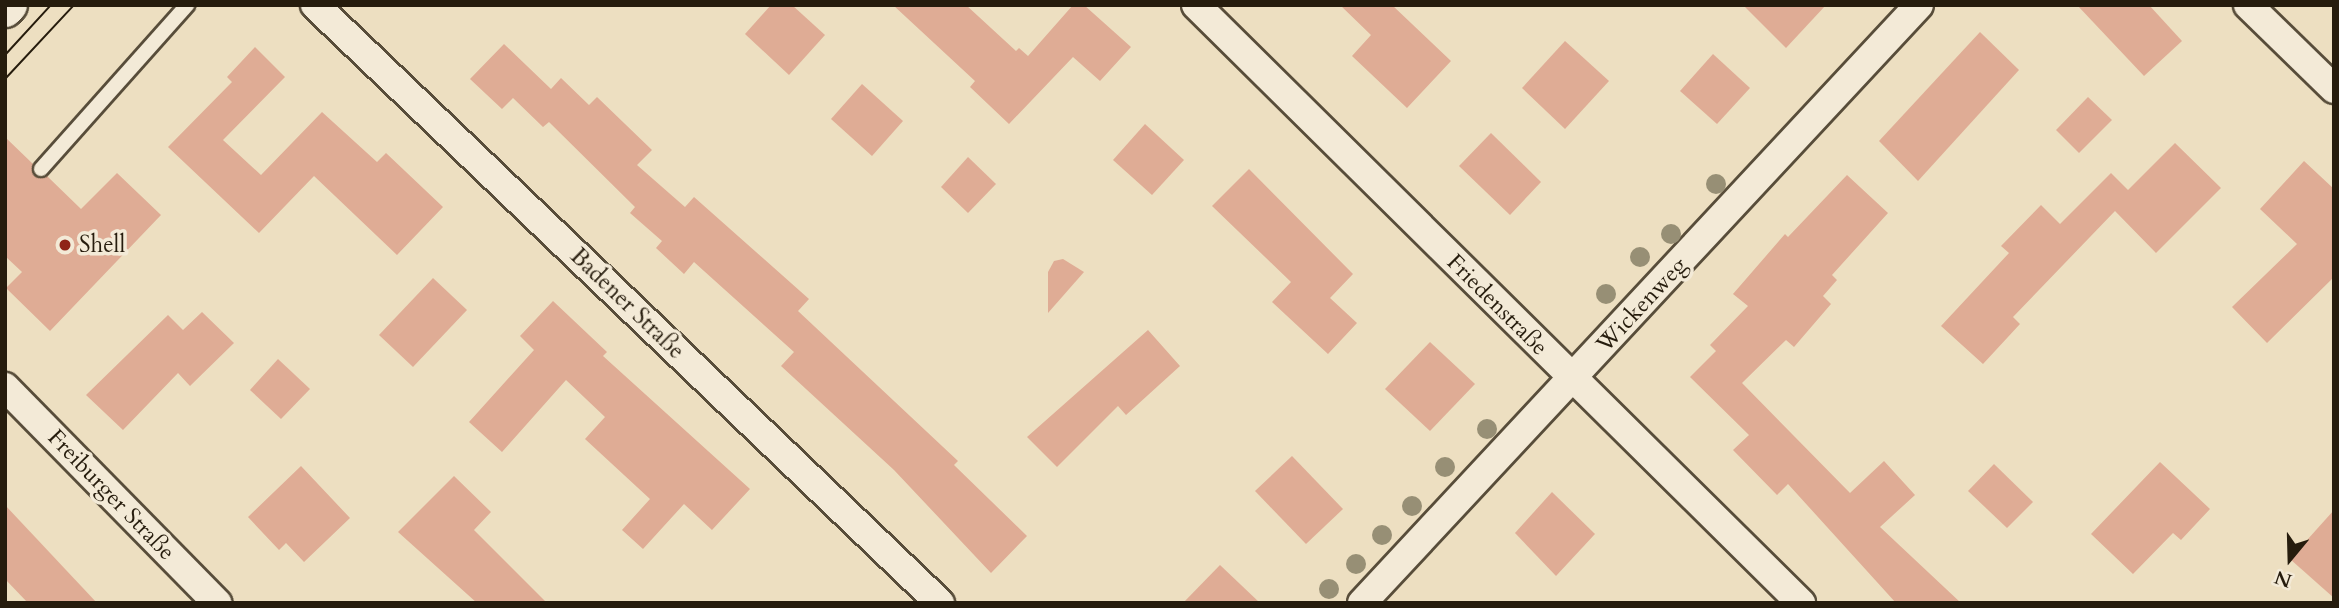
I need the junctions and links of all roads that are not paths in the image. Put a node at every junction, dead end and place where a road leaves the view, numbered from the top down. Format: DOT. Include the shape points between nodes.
graph roads {
  1 [pos="187,5"];
  2 [pos="315,5"];
  3 [pos="1196,5"];
  4 [pos="1919,5"];
  5 [pos="2248,5"];
  6 [pos="2334,89"];
  7 [pos="41,169"];
  8 [pos="1572,380"];
  9 [pos="5,387"];
  10 [pos="217,603"];
  11 [pos="940,603"];
  12 [pos="1362,603"];
  13 [pos="1801,603"];
  1 -- 7 [label="lane"];
  2 -- 11 [label="street, Badener Straße"];
  3 -- 8 [label="street, Friedenstraße"];
  4 -- 8 [label="street, Wickenweg"];
  5 -- 6 [label="street"];
  8 -- 12 [label="street, Wickenweg"];
  8 -- 13 [label="street, Friedenstraße"];
  9 -- 10 [label="street, Freiburger Straße"];
}
